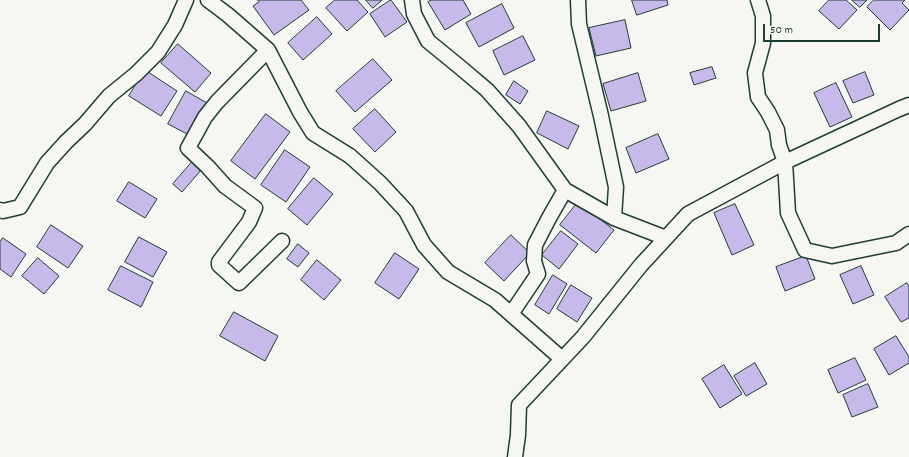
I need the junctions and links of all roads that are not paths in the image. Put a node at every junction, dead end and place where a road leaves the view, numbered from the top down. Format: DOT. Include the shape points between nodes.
graph roads {
  1 [pos="186,0"];
  2 [pos="208,0"];
  3 [pos="412,0"];
  4 [pos="578,0"];
  5 [pos="758,0"];
  6 [pos="268,50"];
  7 [pos="909,105"];
  8 [pos="785,162"];
  9 [pos="565,190"];
  10 [pos="0,210"];
  11 [pos="614,218"];
  12 [pos="909,234"];
  13 [pos="666,238"];
  14 [pos="282,241"];
  15 [pos="512,314"];
  16 [pos="562,359"];
  17 [pos="515,457"];
  1 -- 10 [label="street" via="175,25 158,52 109,96 66,142 47,164 20,207"];
  2 -- 6 [label="street" via="228,14"];
  3 -- 9 [label="street" via="414,14 428,41 487,90 520,126"];
  4 -- 11 [label="street" via="579,24 616,187"];
  5 -- 8 [label="street" via="762,16 763,43 755,73 758,97 777,130"];
  6 -- 14 [label="street" via="217,102 205,117 188,148 225,186 255,208 249,222 219,265 239,283"];
  6 -- 15 [label="street" via="313,133 350,156 380,183 406,211 424,245 448,272 495,300"];
  7 -- 8 [label="street"];
  8 -- 12 [label="street" via="788,213 805,250 832,256 896,243"];
  8 -- 13 [label="street" via="688,214"];
  9 -- 11 [label="street"];
  9 -- 15 [label="street" via="535,245 534,261 538,274"];
  11 -- 13 [label="street"];
  13 -- 16 [label="street"];
  15 -- 16 [label="street"];
  16 -- 17 [label="street" via="519,405"];
}
